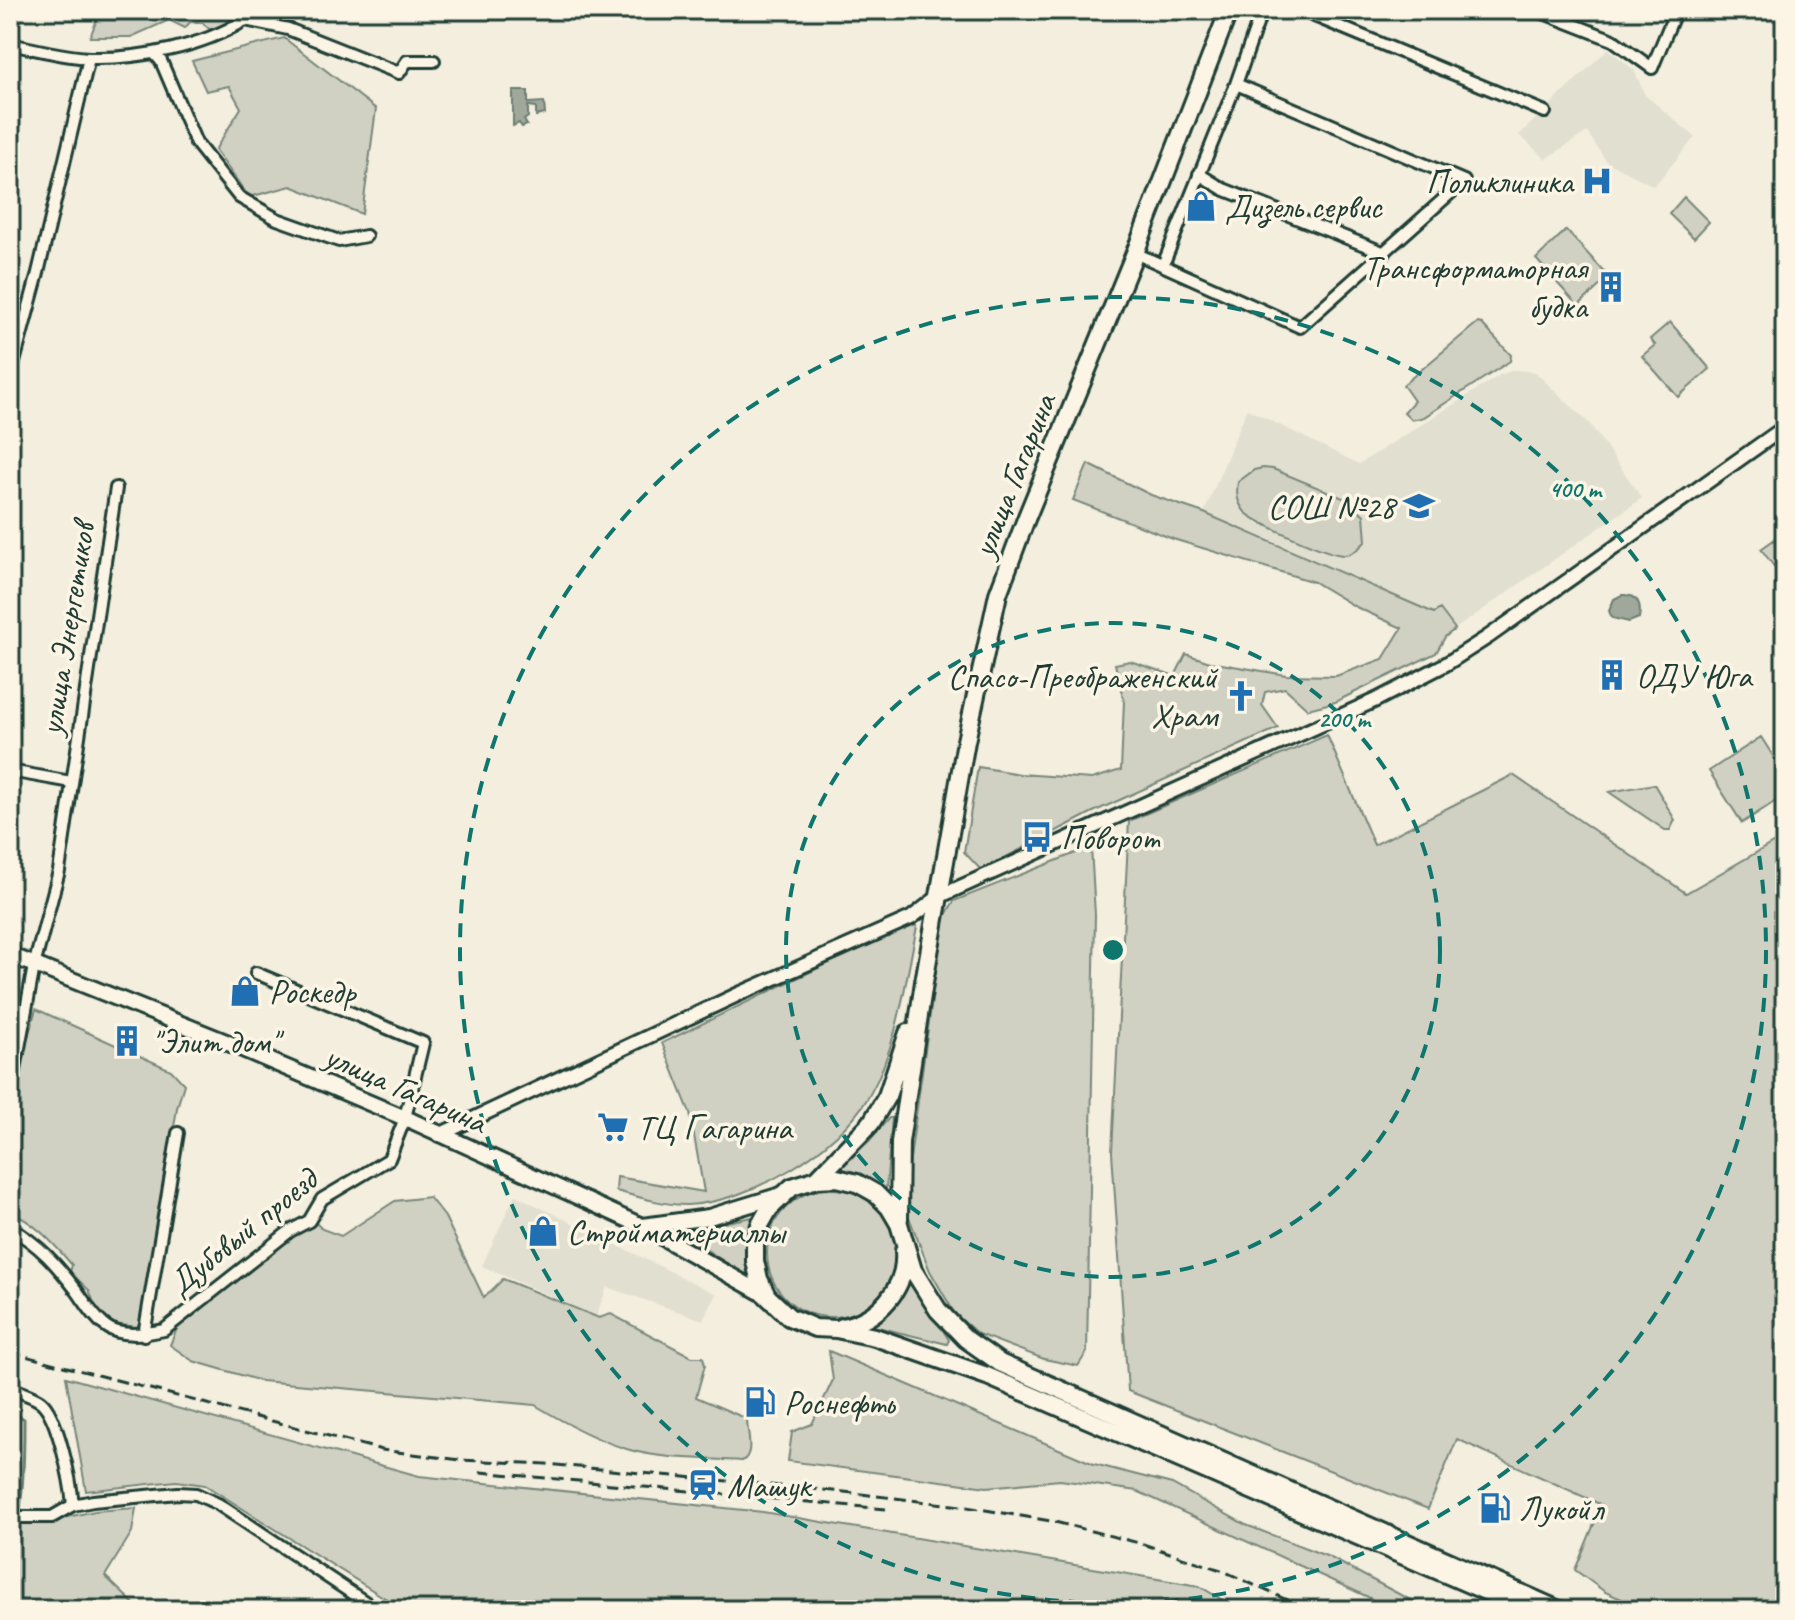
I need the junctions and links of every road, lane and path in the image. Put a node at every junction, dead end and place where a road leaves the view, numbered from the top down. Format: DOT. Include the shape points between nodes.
graph roads {
  1 [pos="1229,10"];
  2 [pos="1262,10"];
  3 [pos="1300,10"];
  4 [pos="1536,10"];
  5 [pos="1676,10"];
  6 [pos="247,15"];
  7 [pos="10,44"];
  8 [pos="154,53"];
  9 [pos="89,58"];
  10 [pos="434,61"];
  11 [pos="1236,84"];
  12 [pos="1545,112"];
  13 [pos="1199,174"];
  14 [pos="366,236"];
  15 [pos="1135,253"];
  16 [pos="1385,253"];
  17 [pos="1163,265"];
  18 [pos="10,377"];
  19 [pos="1785,427"];
  20 [pos="116,488"];
  21 [pos="10,771"];
  22 [pos="71,782"];
  23 [pos="938,897"];
  24 [pos="10,955"];
  25 [pos="34,966"];
  26 [pos="256,973"];
  27 [pos="924,982"];
  28 [pos="10,1097"];
  29 [pos="405,1118"];
  30 [pos="178,1133"];
  31 [pos="439,1135"];
  32 [pos="817,1179"];
  33 [pos="781,1195"];
  34 [pos="642,1226"];
  35 [pos="10,1228"];
  36 [pos="901,1232"];
  37 [pos="767,1296"];
  38 [pos="836,1329"];
  39 [pos="144,1335"];
  40 [pos="10,1387"];
  41 [pos="73,1505"];
  42 [pos="12,1518"];
  43 [pos="377,1610"];
  44 [pos="1529,1610"];
  45 [pos="1559,1610"];
  1 -- 15 [label="main road, улица Гагарина"];
  2 -- 11 [label="street"];
  3 -- 12 [label="street"];
  4 -- 5 [label="street" via="1613,40 1652,68"];
  6 -- 8 [label="street" via="228,31"];
  6 -- 10 [label="street" via="399,73 407,61"];
  7 -- 9 [label="street"];
  8 -- 9 [label="street"];
  8 -- 14 [label="street" via="196,143 239,197 277,219 339,241"];
  9 -- 18 [label="street"];
  11 -- 13 [label="street"];
  11 -- 16 [label="street" via="1464,181"];
  13 -- 16 [label="street" via="1223,189"];
  13 -- 17 [label="street"];
  15 -- 17 [label="street"];
  15 -- 23 [label="main road, улица Гагарина" via="998,594"];
  16 -- 17 [label="street" via="1300,327"];
  19 -- 23 [label="street" via="1446,664"];
  20 -- 22 [label="street, улица Энергетиков"];
  21 -- 22 [label="street"];
  22 -- 25 [label="street, улица Энергетиков" via="59,871"];
  23 -- 27 [label="main road, улица Гагарина"];
  23 -- 31 [label="street" via="911,918"];
  24 -- 25 [label="main road, улица Гагарина"];
  25 -- 28 [label="street, улица Энергетиков"];
  25 -- 29 [label="main road, улица Гагарина"];
  26 -- 29 [label="street, Дубовый проезд" via="423,1043"];
  27 -- 32 [label="main road" via="887,1096 871,1123"];
  27 -- 36 [label="main road" via="900,1142"];
  29 -- 31 [label="main road, улица Гагарина"];
  29 -- 39 [label="street, Дубовый проезд" via="389,1159 322,1199 309,1221 164,1330"];
  30 -- 39 [label="street, Дубовый проезд"];
  31 -- 34 [label="main road, улица Гагарина"];
  32 -- 33 [label="main road"];
  32 -- 36 [label="main road" via="837,1178 866,1188 889,1207"];
  33 -- 34 [label="main road" via="709,1217"];
  33 -- 37 [label="main road" via="764,1217 755,1243 757,1270"];
  34 -- 37 [label="main road, улица Гагарина"];
  35 -- 39 [label="street" via="31,1239 57,1264 105,1326"];
  36 -- 38 [label="main road" via="905,1257 895,1291 862,1321"];
  36 -- 45 [label="main road" via="913,1270 938,1310 1000,1363"];
  37 -- 38 [label="main road" via="802,1324"];
  38 -- 44 [label="main road" via="916,1349 987,1376"];
  40 -- 41 [label="street" via="47,1410"];
  41 -- 42 [label="street" via="52,1517"];
  41 -- 43 [label="street" via="196,1494"];
}
